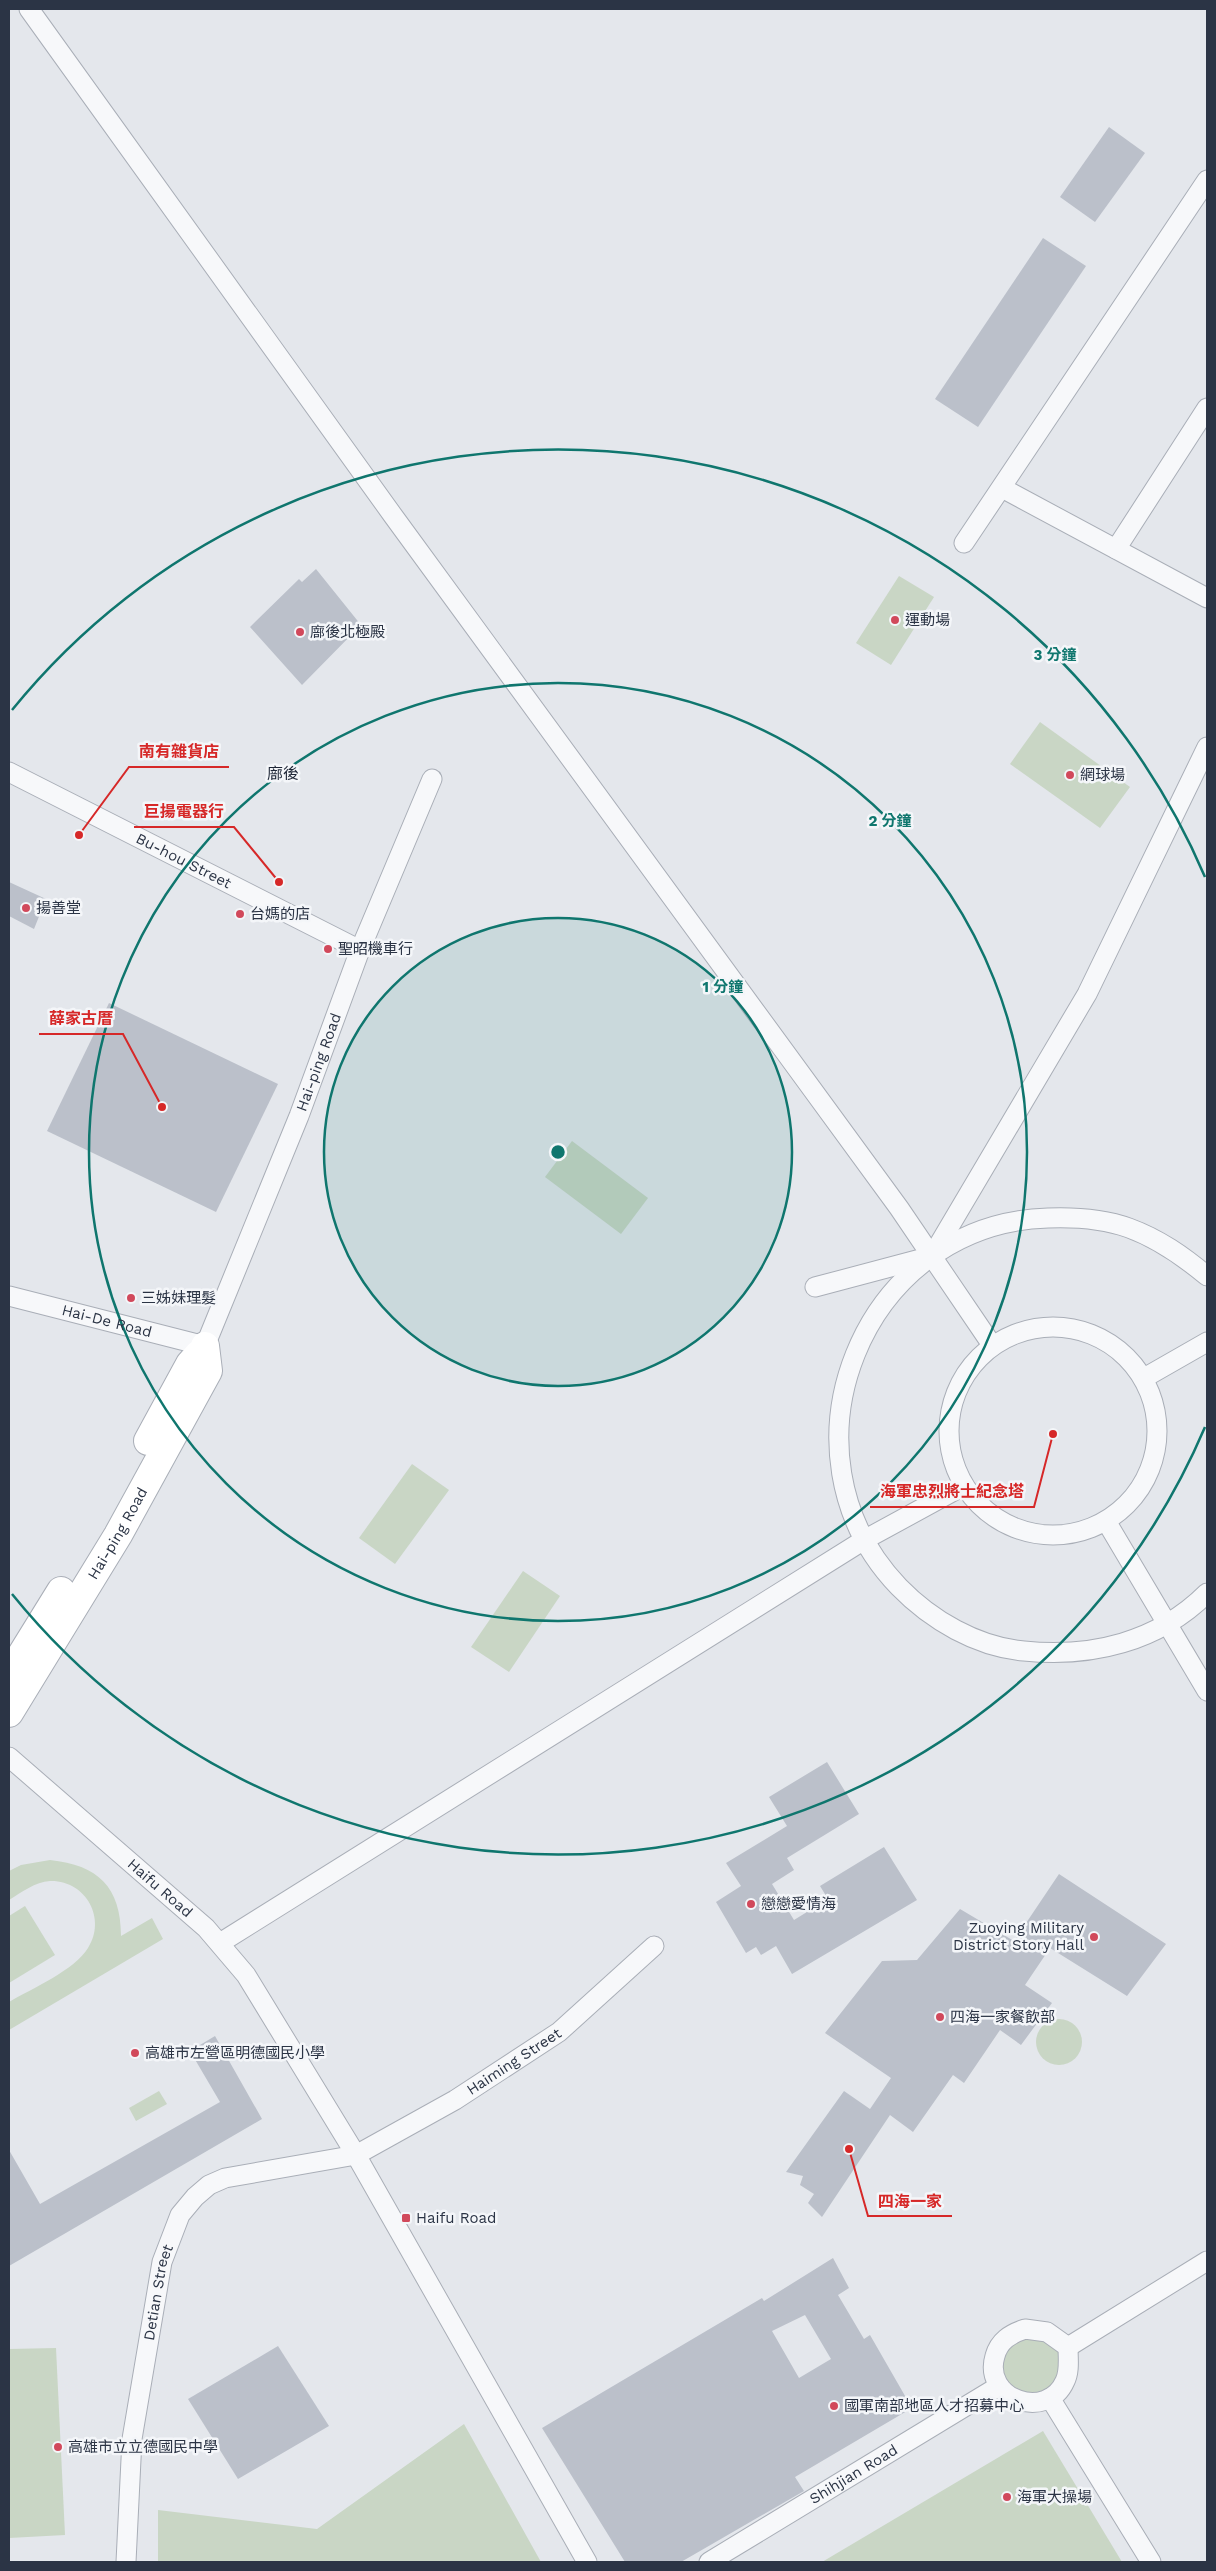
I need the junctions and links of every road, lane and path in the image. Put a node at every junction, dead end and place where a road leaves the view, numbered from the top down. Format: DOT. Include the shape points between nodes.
graph roads {
  1 [pos="29,9"];
  2 [pos="1207,180"];
  3 [pos="1207,408"];
  4 [pos="1002,488"];
  5 [pos="964,543"];
  6 [pos="1116,549"];
  7 [pos="1207,598"];
  8 [pos="1207,747"];
  9 [pos="9,772"];
  10 [pos="432,779"];
  11 [pos="360,950"];
  12 [pos="932,1256"];
  13 [pos="1207,1276"];
  14 [pos="816,1287"];
  15 [pos="9,1296"];
  16 [pos="1207,1342"];
  17 [pos="992,1345"];
  18 [pos="205,1346"];
  19 [pos="1144,1378"];
  20 [pos="963,1486"];
  21 [pos="1106,1521"];
  22 [pos="864,1540"];
  23 [pos="1207,1593"];
  24 [pos="1166,1625"];
  25 [pos="9,1675"];
  26 [pos="1207,1691"];
  27 [pos="9,1713"];
  28 [pos="9,1756"];
  29 [pos="220,1943"];
  30 [pos="654,1946"];
  31 [pos="356,2156"];
  32 [pos="1207,2261"];
  33 [pos="1068,2347"];
  34 [pos="999,2386"];
  35 [pos="1050,2398"];
  36 [pos="126,2562"];
  37 [pos="587,2562"];
  38 [pos="709,2562"];
  39 [pos="1151,2562"];
  1 -- 12 [label="street"];
  2 -- 4 [label="street"];
  3 -- 6 [label="street"];
  4 -- 5 [label="street"];
  4 -- 6 [label="street"];
  6 -- 7 [label="street"];
  8 -- 12 [label="street" via="1087,994"];
  9 -- 11 [label="street, Bu-hou Street"];
  10 -- 11 [label="street, Hai-ping Road"];
  11 -- 18 [label="street, Hai-ping Road" via="299,1116"];
  12 -- 13 [label="street" via="977,1232 1018,1221 1078,1217 1127,1227 1173,1249"];
  12 -- 14 [label="street"];
  12 -- 17 [label="street"];
  12 -- 22 [label="street" via="897,1286 870,1322 850,1364 839,1408 838,1454 845,1490"];
  15 -- 18 [label="street, Hai-De Road"];
  16 -- 19 [label="street"];
  17 -- 19 [label="street" via="1014,1334 1038,1328 1062,1327 1087,1332 1122,1353"];
  17 -- 20 [label="street" via="969,1368 954,1396 948,1426 951,1457"];
  18 -- 25 [label="street, Hai-ping Road" via="190,1364 101,1527"];
  18 -- 27 [label="street, Hai-ping Road" via="208,1371 118,1535"];
  19 -- 21 [label="street" via="1154,1404 1157,1430 1154,1457 1144,1482 1127,1504"];
  20 -- 21 [label="street" via="984,1511 1012,1528 1043,1535 1076,1533"];
  20 -- 22 [label="street"];
  21 -- 24 [label="street"];
  22 -- 24 [label="street" via="885,1573 912,1601 944,1623 978,1640 1016,1650 1054,1654 1093,1651 1131,1641"];
  22 -- 29 [label="street"];
  23 -- 24 [label="street"];
  24 -- 26 [label="street"];
  28 -- 29 [label="street, Haifu Road"];
  29 -- 31 [label="street, Haifu Road" via="246,1975"];
  30 -- 31 [label="street, Haiming Street" via="559,2032 454,2100"];
  31 -- 36 [label="street, Detian Street" via="225,2178 195,2197 180,2215 162,2262 132,2439"];
  31 -- 37 [label="street, Haifu Road"];
  32 -- 33 [label="street"];
  33 -- 34 [label="street" via="1047,2332 1036,2329 1014,2332 996,2350 994,2375"];
  33 -- 35 [label="street" via="1065,2381"];
  34 -- 35 [label="street" via="1006,2395 1028,2404"];
  34 -- 38 [label="street, Shihjian Road"];
  35 -- 39 [label="street"];
}
